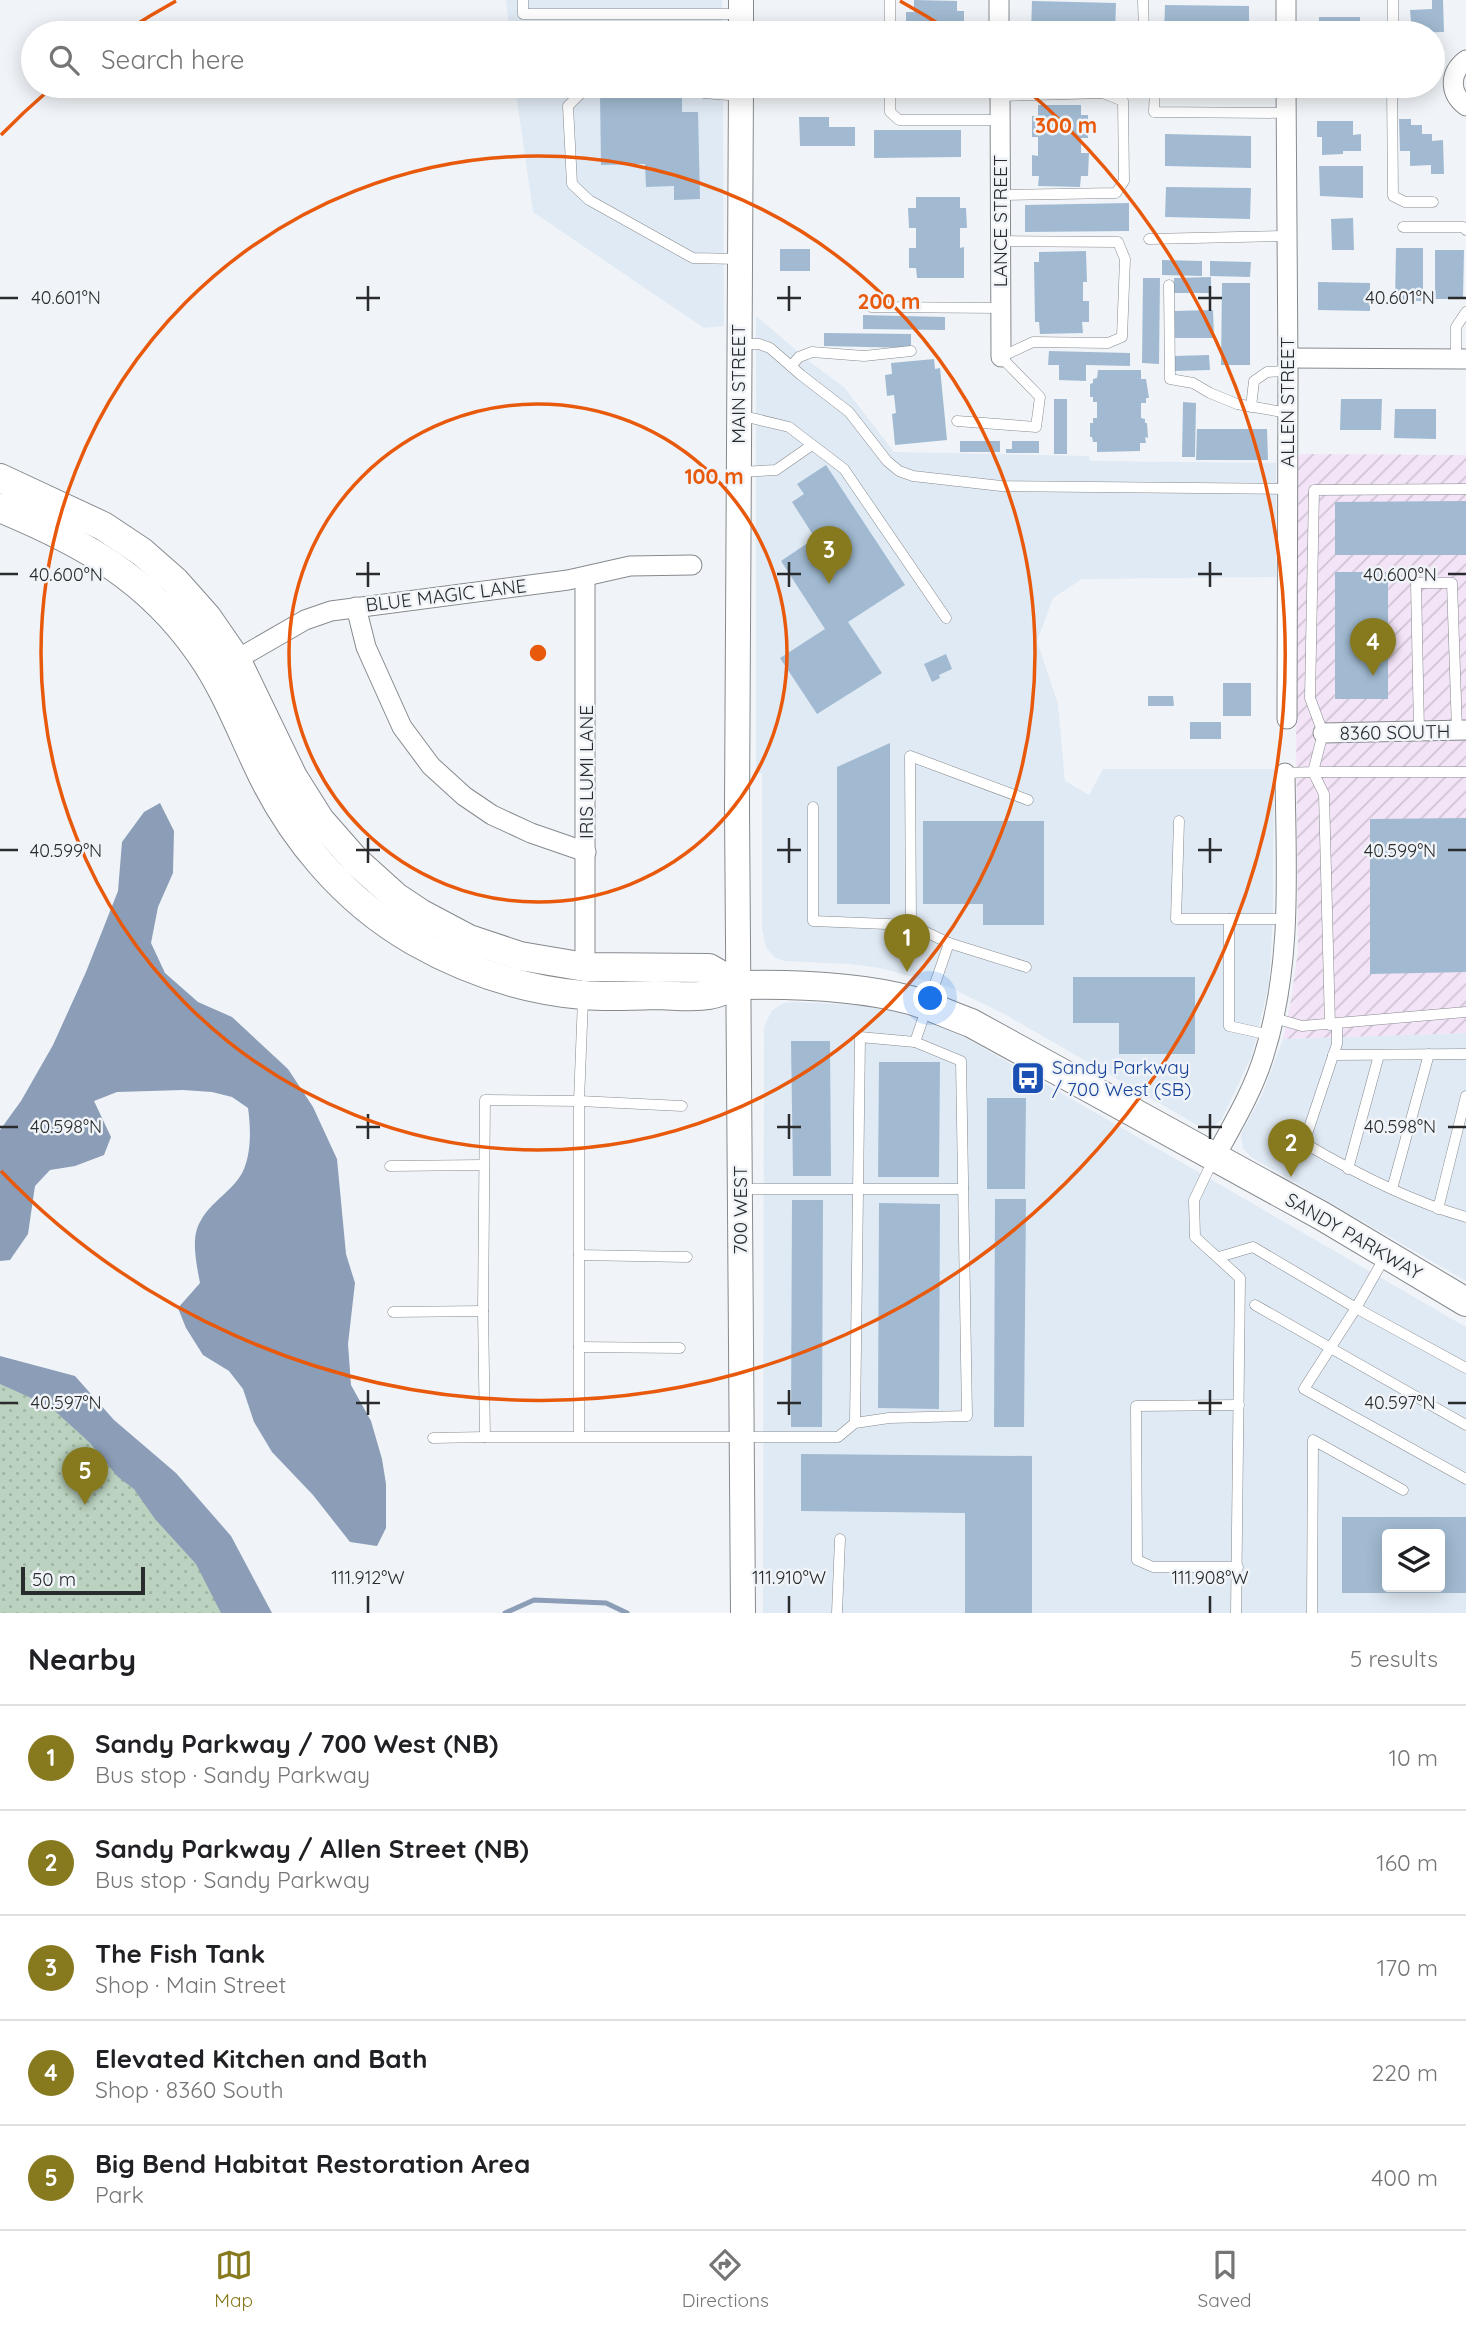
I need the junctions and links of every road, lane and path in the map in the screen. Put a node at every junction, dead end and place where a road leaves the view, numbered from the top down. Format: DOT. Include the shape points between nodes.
graph roads {
  1 [pos="523,0"];
  2 [pos="890,0"];
  3 [pos="999,0"];
  4 [pos="1143,0"];
  5 [pos="1286,0"];
  6 [pos="1393,0"];
  7 [pos="741,16"];
  8 [pos="890,21"];
  9 [pos="999,21"];
  10 [pos="1144,21"];
  11 [pos="1286,21"];
  12 [pos="1393,21"];
  13 [pos="1466,60"];
  14 [pos="1445,83"];
  15 [pos="1453,83"];
  16 [pos="576,98"];
  17 [pos="741,98"];
  18 [pos="890,98"];
  19 [pos="1000,98"];
  20 [pos="1116,98"];
  21 [pos="1155,98"];
  22 [pos="1286,98"];
  23 [pos="1392,98"];
  24 [pos="1466,106"];
  25 [pos="1287,113"];
  26 [pos="1000,120"];
  27 [pos="1000,195"];
  28 [pos="1433,202"];
  29 [pos="1403,227"];
  30 [pos="1466,230"];
  31 [pos="1287,236"];
  32 [pos="1149,239"];
  33 [pos="1000,241"];
  34 [pos="738,260"];
  35 [pos="1168,285"];
  36 [pos="871,307"];
  37 [pos="1001,308"];
  38 [pos="1466,312"];
  39 [pos="738,344"];
  40 [pos="911,351"];
  41 [pos="1001,357"];
  42 [pos="1461,359"];
  43 [pos="1288,365"];
  44 [pos="791,366"];
  45 [pos="1251,407"];
  46 [pos="1288,413"];
  47 [pos="738,415"];
  48 [pos="957,421"];
  49 [pos="812,445"];
  50 [pos="738,472"];
  51 [pos="0,478"];
  52 [pos="1287,489"];
  53 [pos="1466,489"];
  54 [pos="0,508"];
  55 [pos="692,565"];
  56 [pos="586,577"];
  57 [pos="356,607"];
  58 [pos="946,618"];
  59 [pos="225,666"];
  60 [pos="1287,719"];
  61 [pos="1461,730"];
  62 [pos="1419,731"];
  63 [pos="1323,733"];
  64 [pos="1313,772"];
  65 [pos="1466,772"];
  66 [pos="1285,774"];
  67 [pos="1028,800"];
  68 [pos="813,807"];
  69 [pos="737,808"];
  70 [pos="1179,821"];
  71 [pos="586,852"];
  72 [pos="1229,919"];
  73 [pos="1287,919"];
  74 [pos="911,925"];
  75 [pos="949,943"];
  76 [pos="1026,967"];
  77 [pos="584,981"];
  78 [pos="738,985"];
  79 [pos="928,1007"];
  80 [pos="1466,1012"];
  81 [pos="1334,1025"];
  82 [pos="1272,1026"];
  83 [pos="915,1042"];
  84 [pos="1429,1054"];
  85 [pos="1466,1054"];
  86 [pos="1334,1055"];
  87 [pos="1379,1055"];
  88 [pos="1466,1096"];
  89 [pos="579,1101"];
  90 [pos="682,1105"];
  91 [pos="1215,1157"];
  92 [pos="483,1165"];
  93 [pos="390,1166"];
  94 [pos="1348,1169"];
  95 [pos="740,1189"];
  96 [pos="858,1189"];
  97 [pos="963,1189"];
  98 [pos="1392,1189"];
  99 [pos="1438,1209"];
  100 [pos="1466,1217"];
  101 [pos="1386,1254"];
  102 [pos="579,1255"];
  103 [pos="687,1257"];
  104 [pos="1219,1257"];
  105 [pos="1466,1302"];
  106 [pos="1255,1305"];
  107 [pos="1356,1308"];
  108 [pos="483,1311"];
  109 [pos="393,1312"];
  110 [pos="579,1347"];
  111 [pos="680,1348"];
  112 [pos="1329,1348"];
  113 [pos="1466,1367"];
  114 [pos="1239,1405"];
  115 [pos="855,1423"];
  116 [pos="1466,1425"];
  117 [pos="579,1436"];
  118 [pos="485,1437"];
  119 [pos="742,1437"];
  120 [pos="433,1438"];
  121 [pos="1466,1479"];
  122 [pos="1403,1489"];
  123 [pos="840,1539"];
  124 [pos="1238,1567"];
  125 [pos="743,1613"];
  126 [pos="837,1613"];
  127 [pos="1236,1613"];
  128 [pos="1312,1613"];
  1 -- 7 [label="lane" via="523,14"];
  2 -- 8 [label="lane"];
  3 -- 9 [label="street"];
  4 -- 10 [label="lane"];
  5 -- 11 [label="street"];
  6 -- 12 [label="lane"];
  13 -- 15 [label="street" via="1455,71"];
  14 -- 15 [label="street"];
  15 -- 24 [label="street" via="1458,99"];
  16 -- 34 [label="lane" via="568,106 572,184 590,200 693,258"];
  17 -- 34 [label="street, MAIN STREET"];
  18 -- 26 [label="lane" via="890,112 899,120"];
  19 -- 26 [label="street, LANCE STREET"];
  20 -- 27 [label="lane" via="1123,101 1124,181 1116,194"];
  21 -- 25 [label="lane" via="1154,112"];
  22 -- 25 [label="street, ALLEN STREET"];
  23 -- 28 [label="lane" via="1393,196 1405,202"];
  25 -- 31 [label="street, ALLEN STREET"];
  26 -- 27 [label="street, LANCE STREET"];
  27 -- 33 [label="street, LANCE STREET"];
  29 -- 30 [label="lane"];
  31 -- 32 [label="lane"];
  31 -- 43 [label="street, ALLEN STREET"];
  33 -- 37 [label="street, LANCE STREET"];
  33 -- 41 [label="lane" via="1118,242 1125,259 1122,337 1108,342 1033,342"];
  34 -- 39 [label="street, MAIN STREET"];
  35 -- 45 [label="lane" via="1170,379"];
  36 -- 37 [label="lane"];
  37 -- 41 [label="street, LANCE STREET"];
  38 -- 42 [label="lane" via="1456,327"];
  39 -- 44 [label="lane" via="765,345"];
  39 -- 47 [label="street, MAIN STREET"];
  40 -- 44 [label="lane" via="864,356 812,352"];
  41 -- 48 [label="lane" via="1040,397 1036,427"];
  42 -- 43 [label="street"];
  43 -- 45 [label="lane" via="1254,381"];
  43 -- 46 [label="street, ALLEN STREET"];
  44 -- 52 [label="lane" via="849,412 887,461 913,476 1001,486"];
  45 -- 46 [label="lane"];
  46 -- 52 [label="street, ALLEN STREET"];
  47 -- 49 [label="lane" via="789,427"];
  47 -- 50 [label="street, MAIN STREET"];
  49 -- 50 [label="lane" via="776,470"];
  49 -- 58 [label="lane" via="844,469"];
  50 -- 69 [label="street, MAIN STREET"];
  51 -- 59 [label="main road" via="85,517 142,552 191,599"];
  52 -- 60 [label="street, ALLEN STREET"];
  53 -- 63 [label="lane" via="1314,490 1310,698"];
  54 -- 59 [label="main road" via="69,538 130,577"];
  55 -- 56 [label="street, BLUE MAGIC LANE" via="630,566"];
  56 -- 57 [label="street, BLUE MAGIC LANE"];
  56 -- 71 [label="street, IRIS LUMI LANE"];
  57 -- 59 [label="street, BLUE MAGIC LANE" via="305,620"];
  57 -- 71 [label="street" via="366,647 402,727 431,766 492,815"];
  59 -- 77 [label="main road" via="305,799 337,842 375,880 420,913 469,939"];
  61 -- 62 [label="street, 8360 SOUTH"];
  61 -- 62 [label="lane" via="1452,583 1416,583"];
  62 -- 63 [label="street, 8360 SOUTH"];
  63 -- 64 [label="lane"];
  64 -- 65 [label="lane"];
  64 -- 66 [label="lane"];
  64 -- 81 [label="lane" via="1324,794"];
  66 -- 73 [label="street"];
  67 -- 74 [label="lane" via="910,756"];
  68 -- 74 [label="lane" via="813,921"];
  69 -- 78 [label="street, 700 WEST"];
  70 -- 72 [label="lane" via="1176,919"];
  71 -- 77 [label="street, IRIS LUMI LANE"];
  72 -- 73 [label="lane"];
  72 -- 82 [label="lane" via="1228,1026"];
  73 -- 82 [label="street"];
  74 -- 75 [label="lane"];
  75 -- 76 [label="lane"];
  75 -- 79 [label="lane"];
  77 -- 78 [label="main road" via="709,968"];
  77 -- 89 [label="lane"];
  78 -- 79 [label="main road, SANDY PARKWAY" via="836,987"];
  78 -- 95 [label="street, 700 WEST"];
  79 -- 83 [label="lane"];
  79 -- 91 [label="main road, SANDY PARKWAY" via="971,1023"];
  80 -- 81 [label="lane"];
  81 -- 82 [label="lane"];
  81 -- 86 [label="lane"];
  82 -- 91 [label="street" via="1255,1079"];
  83 -- 96 [label="lane" via="860,1037"];
  83 -- 97 [label="lane" via="961,1061"];
  84 -- 85 [label="lane"];
  84 -- 87 [label="lane"];
  84 -- 98 [label="lane"];
  86 -- 87 [label="lane"];
  86 -- 94 [label="lane" via="1304,1143"];
  87 -- 94 [label="lane"];
  88 -- 99 [label="lane"];
  89 -- 90 [label="lane"];
  89 -- 92 [label="lane" via="485,1100"];
  89 -- 102 [label="lane"];
  91 -- 101 [label="main road, SANDY PARKWAY"];
  91 -- 104 [label="lane" via="1194,1200 1195,1237"];
  92 -- 93 [label="lane"];
  92 -- 108 [label="lane"];
  94 -- 98 [label="lane"];
  95 -- 96 [label="lane"];
  95 -- 119 [label="street, 700 WEST"];
  96 -- 97 [label="lane"];
  96 -- 115 [label="lane"];
  97 -- 115 [label="lane" via="967,1416"];
  98 -- 99 [label="lane"];
  99 -- 100 [label="lane"];
  101 -- 105 [label="main road, SANDY PARKWAY"];
  101 -- 107 [label="lane"];
  102 -- 103 [label="lane"];
  102 -- 110 [label="lane"];
  104 -- 107 [label="lane" via="1253,1247"];
  104 -- 114 [label="lane" via="1240,1278"];
  106 -- 112 [label="lane"];
  107 -- 112 [label="lane"];
  107 -- 113 [label="lane"];
  108 -- 109 [label="lane"];
  108 -- 118 [label="lane"];
  110 -- 111 [label="lane"];
  110 -- 117 [label="lane"];
  112 -- 116 [label="lane"];
  112 -- 121 [label="lane" via="1304,1389"];
  114 -- 124 [label="lane"];
  114 -- 124 [label="lane" via="1136,1406 1137,1560 1153,1567"];
  115 -- 119 [label="lane" via="838,1437"];
  117 -- 118 [label="lane"];
  117 -- 119 [label="lane"];
  118 -- 120 [label="lane"];
  119 -- 125 [label="street, 700 WEST"];
  122 -- 128 [label="lane" via="1313,1440"];
  123 -- 126 [label="lane"];
  124 -- 127 [label="lane"];
}
